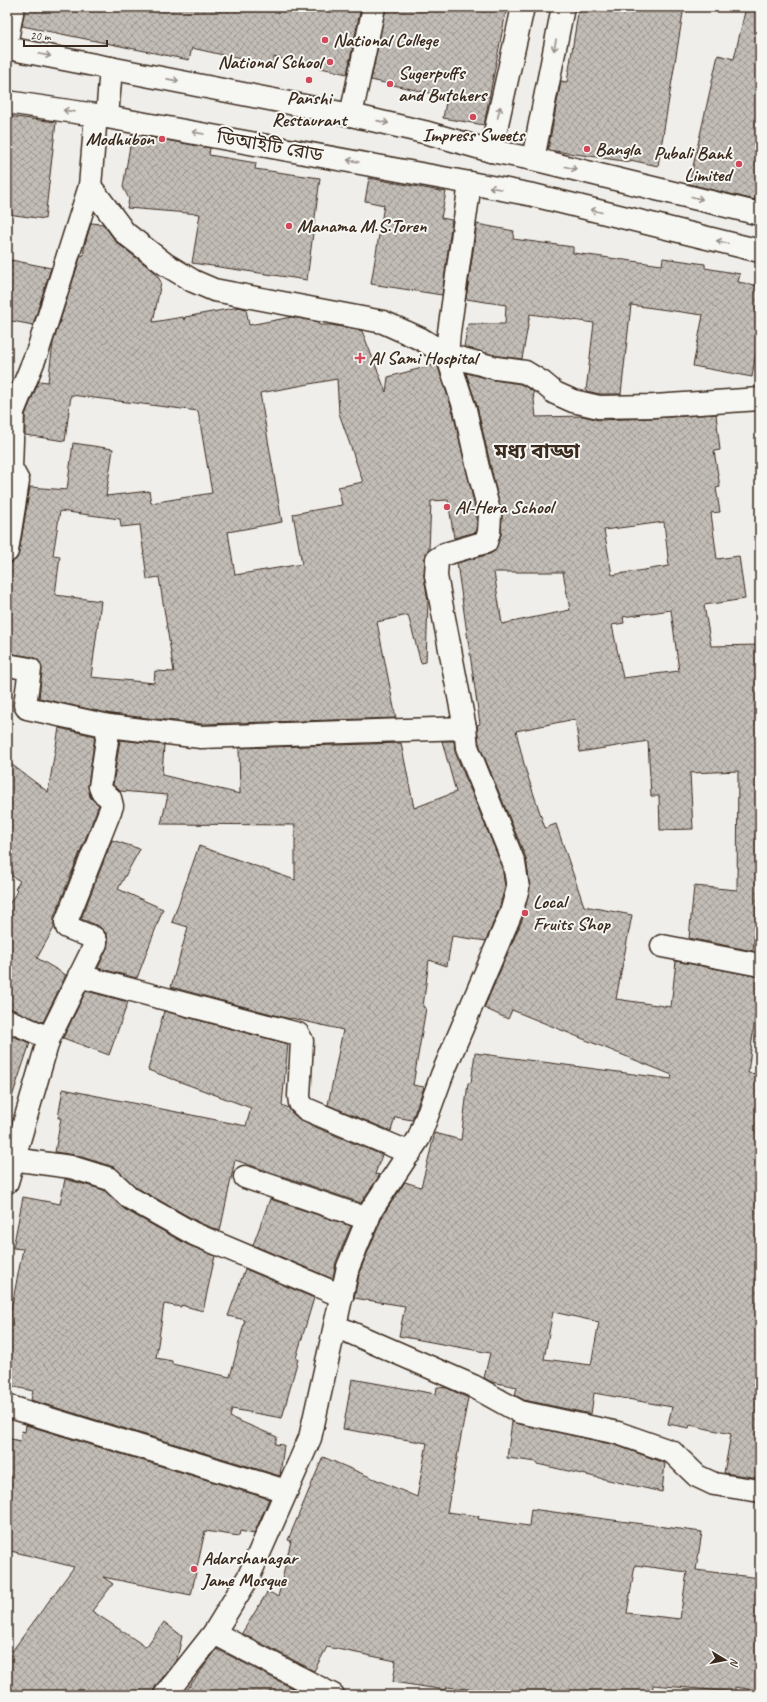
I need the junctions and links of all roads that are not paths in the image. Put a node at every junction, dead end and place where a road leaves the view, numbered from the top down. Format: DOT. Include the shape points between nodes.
graph roads {
  1 [pos="13,7"];
  2 [pos="374,7"];
  3 [pos="523,7"];
  4 [pos="563,7"];
  5 [pos="7,40"];
  6 [pos="7,48"];
  7 [pos="111,68"];
  8 [pos="7,102"];
  9 [pos="351,115"];
  10 [pos="101,116"];
  11 [pos="491,150"];
  12 [pos="533,159"];
  13 [pos="470,183"];
  14 [pos="90,186"];
  15 [pos="760,213"];
  16 [pos="760,251"];
  17 [pos="447,355"];
  18 [pos="760,399"];
  19 [pos="7,552"];
  20 [pos="7,665"];
  21 [pos="109,726"];
  22 [pos="465,728"];
  23 [pos="662,946"];
  24 [pos="760,966"];
  25 [pos="79,976"];
  26 [pos="7,1020"];
  27 [pos="49,1038"];
  28 [pos="410,1153"];
  29 [pos="12,1159"];
  30 [pos="245,1176"];
  31 [pos="7,1182"];
  32 [pos="368,1219"];
  33 [pos="342,1296"];
  34 [pos="335,1328"];
  35 [pos="7,1406"];
  36 [pos="760,1490"];
  37 [pos="286,1491"];
  38 [pos="214,1633"];
  39 [pos="165,1695"];
  40 [pos="333,1695"];
  1 -- 5 [label="street"];
  2 -- 9 [label="street"];
  11 -- 3 [label="street, one-way"];
  4 -- 12 [label="street, one-way"];
  6 -- 7 [label="street, one-way"];
  7 -- 9 [label="street, one-way"];
  7 -- 10 [label="street"];
  10 -- 8 [label="street, ডিআইটি রোড, one-way"];
  9 -- 11 [label="street, one-way"];
  13 -- 10 [label="street, ডিআইটি রোড, one-way"];
  10 -- 14 [label="street"];
  11 -- 12 [label="street"];
  12 -- 15 [label="street, one-way"];
  16 -- 13 [label="street, ডিআইটি রোড, one-way"];
  13 -- 17 [label="street"];
  14 -- 17 [label="street" via="124,233 165,264 193,281 214,290 383,322 421,339"];
  14 -- 19 [label="street" via="38,350 13,412 11,468 18,481"];
  17 -- 18 [label="street" via="496,368 525,372 555,393 573,401 599,407"];
  17 -- 22 [label="street" via="465,409 490,515 486,542 445,554 437,559 435,566"];
  20 -- 21 [label="street" via="30,669 25,705 27,708"];
  21 -- 22 [label="street" via="201,737"];
  21 -- 25 [label="street" via="100,787 110,798 112,806 66,922 67,927 96,940"];
  22 -- 28 [label="street" via="467,747 514,863 518,888 511,913 442,1075 419,1138"];
  23 -- 24 [label="street"];
  25 -- 27 [label="street"];
  25 -- 28 [label="street" via="298,1034 302,1041 299,1096 303,1106"];
  26 -- 27 [label="street"];
  27 -- 29 [label="street"];
  28 -- 32 [label="street" via="372,1208"];
  29 -- 31 [label="street"];
  29 -- 33 [label="street" via="72,1167 110,1179 130,1198 194,1234"];
  30 -- 32 [label="street"];
  32 -- 33 [label="street" via="348,1267"];
  33 -- 34 [label="street"];
  34 -- 36 [label="street" via="474,1386 520,1412 618,1433 672,1452 697,1476 714,1484"];
  34 -- 37 [label="street" via="310,1438"];
  35 -- 37 [label="street"];
  37 -- 38 [label="street" via="248,1576"];
  38 -- 39 [label="street"];
  38 -- 40 [label="street"];
}
